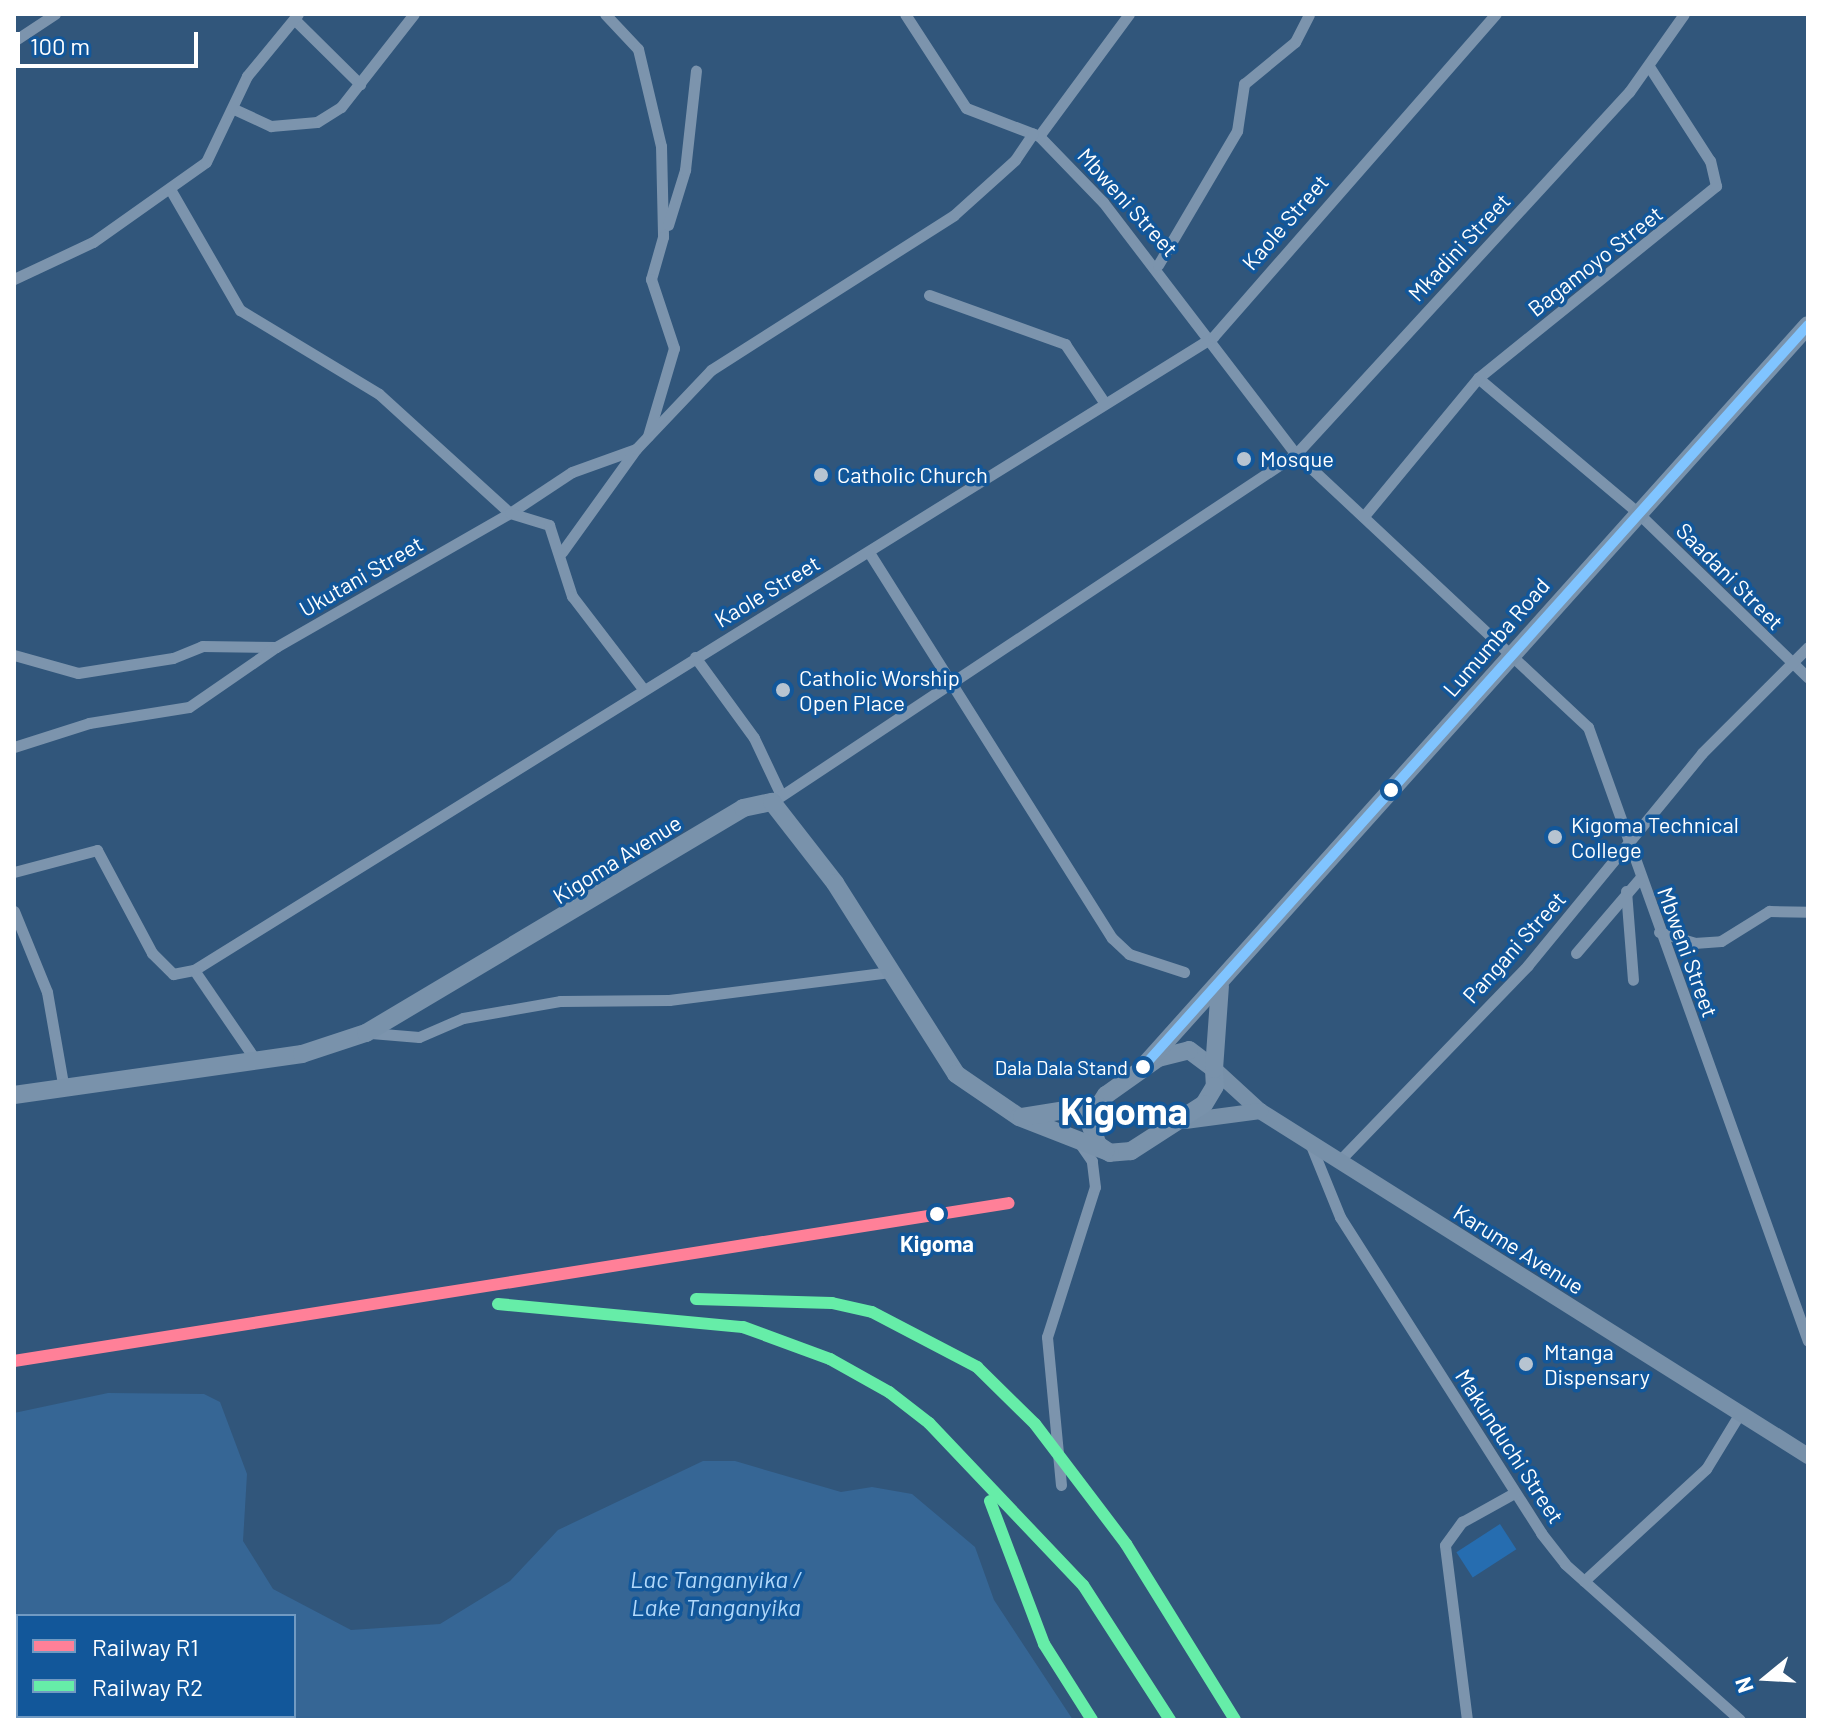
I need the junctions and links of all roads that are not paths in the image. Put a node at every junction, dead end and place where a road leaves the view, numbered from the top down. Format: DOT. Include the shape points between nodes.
graph roads {
  1 [pos="55,14"];
  2 [pos="414,14"];
  3 [pos="605,14"];
  4 [pos="905,14"];
  5 [pos="1129,14"];
  6 [pos="1309,14"];
  7 [pos="1496,14"];
  8 [pos="1684,14"];
  9 [pos="296,17"];
  10 [pos="14,41"];
  11 [pos="1650,68"];
  12 [pos="696,71"];
  13 [pos="360,84"];
  14 [pos="234,109"];
  15 [pos="1036,134"];
  16 [pos="170,189"];
  17 [pos="663,237"];
  18 [pos="1158,265"];
  19 [pos="14,279"];
  20 [pos="929,295"];
  21 [pos="1808,325"];
  22 [pos="1213,337"];
  23 [pos="1478,378"];
  24 [pos="1104,402"];
  25 [pos="647,437"];
  26 [pos="636,449"];
  27 [pos="1296,454"];
  28 [pos="1637,512"];
  29 [pos="510,513"];
  30 [pos="1364,516"];
  31 [pos="562,552"];
  32 [pos="870,554"];
  33 [pos="276,647"];
  34 [pos="1808,647"];
  35 [pos="1512,653"];
  36 [pos="14,655"];
  37 [pos="695,657"];
  38 [pos="1791,664"];
  39 [pos="1808,678"];
  40 [pos="947,680"];
  41 [pos="643,689"];
  42 [pos="14,747"];
  43 [pos="776,798"];
  44 [pos="1630,843"];
  45 [pos="14,872"];
  46 [pos="1640,878"];
  47 [pos="1626,891"];
  48 [pos="14,911"];
  49 [pos="1808,912"];
  50 [pos="1659,932"];
  51 [pos="1576,953"];
  52 [pos="194,970"];
  53 [pos="890,972"];
  54 [pos="1184,972"];
  55 [pos="1633,980"];
  56 [pos="1221,983"];
  57 [pos="366,1033"];
  58 [pos="255,1059"];
  59 [pos="1143,1067"];
  60 [pos="1214,1069"];
  61 [pos="64,1089"];
  62 [pos="14,1095"];
  63 [pos="1097,1105"];
  64 [pos="1260,1111"];
  65 [pos="1019,1117"];
  66 [pos="1185,1121"];
  67 [pos="1078,1141"];
  68 [pos="1310,1143"];
  69 [pos="1106,1151"];
  70 [pos="1339,1161"];
  71 [pos="1808,1341"];
  72 [pos="1740,1413"];
  73 [pos="1808,1456"];
  74 [pos="1061,1485"];
  75 [pos="1514,1493"];
  76 [pos="1584,1581"];
  77 [pos="1467,1720"];
  78 [pos="1740,1720"];
  1 -- 10 [label="street"];
  2 -- 13 [label="street"];
  3 -- 17 [label="street" via="638,49 646,74 661,146"];
  4 -- 15 [label="street, Mbweni Street" via="966,108"];
  5 -- 15 [label="street"];
  6 -- 18 [label="street" via="1295,42 1244,84 1237,131"];
  7 -- 22 [label="street, Kaole Street"];
  8 -- 11 [label="street"];
  9 -- 13 [label="street"];
  9 -- 14 [label="street" via="247,76"];
  11 -- 23 [label="street, Bagamoyo Street" via="1710,161 1716,186"];
  11 -- 27 [label="street, Mkadini Street"];
  12 -- 17 [label="street" via="685,170"];
  13 -- 14 [label="street" via="341,107 292,129"];
  14 -- 16 [label="street" via="216,151"];
  15 -- 18 [label="street, Mbweni Street"];
  15 -- 25 [label="street" via="954,215 711,370"];
  16 -- 19 [label="street" via="93,242"];
  16 -- 29 [label="street" via="240,310 379,394"];
  17 -- 25 [label="street" via="651,279 674,348"];
  18 -- 22 [label="street, Mbweni Street"];
  20 -- 24 [label="street" via="1065,344"];
  21 -- 28 [label="main road, Lumumba Road"];
  22 -- 24 [label="street, Kaole Street"];
  22 -- 27 [label="street, Mbweni Street"];
  23 -- 28 [label="street, Saadani Street"];
  23 -- 30 [label="street, Bagamoyo Street"];
  24 -- 32 [label="street, Kaole Street"];
  25 -- 26 [label="street"];
  26 -- 29 [label="street, Ukutani Street" via="572,472"];
  26 -- 31 [label="street"];
  27 -- 30 [label="street, Mbweni Street"];
  27 -- 40 [label="street" via="1117,579"];
  28 -- 35 [label="main road, Lumumba Road"];
  28 -- 38 [label="street, Saadani Street"];
  29 -- 31 [label="street" via="549,525"];
  29 -- 33 [label="street, Ukutani Street"];
  30 -- 35 [label="street, Mbweni Street"];
  31 -- 41 [label="street" via="572,596"];
  32 -- 37 [label="street, Kaole Street"];
  32 -- 40 [label="street"];
  33 -- 36 [label="street" via="202,646 173,658 78,673"];
  33 -- 42 [label="street, Ukutani Street" via="189,707 89,723"];
  34 -- 38 [label="street, Pangani Street"];
  35 -- 44 [label="street, Mbweni Street" via="1588,727"];
  35 -- 56 [label="main road, Lumumba Road"];
  37 -- 41 [label="street, Kaole Street"];
  37 -- 43 [label="street" via="754,738"];
  38 -- 39 [label="street, Saadani Street"];
  38 -- 44 [label="street, Pangani Street" via="1702,753"];
  40 -- 43 [label="street"];
  40 -- 54 [label="street" via="1112,938 1129,954"];
  41 -- 52 [label="street, Kaole Street"];
  43 -- 53 [label="main road"];
  43 -- 57 [label="main road, Kigoma Avenue" via="743,808"];
  44 -- 46 [label="street, Mbweni Street"];
  44 -- 70 [label="street, Pangani Street" via="1528,965"];
  45 -- 52 [label="street" via="97,850 152,953 173,974"];
  46 -- 47 [label="street"];
  46 -- 50 [label="street, Mbweni Street"];
  47 -- 51 [label="street"];
  47 -- 55 [label="street"];
  48 -- 61 [label="street" via="47,992"];
  49 -- 50 [label="street" via="1769,911 1721,941 1694,943"];
  50 -- 71 [label="street, Mbweni Street"];
  52 -- 58 [label="street"];
  53 -- 57 [label="street" via="669,1000 560,1001 463,1018 419,1037"];
  53 -- 65 [label="main road" via="956,1074"];
  56 -- 59 [label="main road, Lumumba Road"];
  56 -- 60 [label="main road"];
  57 -- 58 [label="main road, Kigoma Avenue" via="302,1054"];
  58 -- 61 [label="main road, Kigoma Avenue"];
  59 -- 60 [label="main road" via="1189,1050"];
  59 -- 63 [label="main road"];
  60 -- 64 [label="street, Karume Avenue"];
  60 -- 66 [label="main road" via="1211,1096"];
  61 -- 62 [label="main road, Kigoma Avenue"];
  63 -- 65 [label="main road"];
  63 -- 69 [label="main road" via="1089,1130"];
  64 -- 66 [label="street"];
  64 -- 68 [label="street, Karume Avenue"];
  65 -- 67 [label="main road"];
  66 -- 69 [label="main road" via="1131,1151"];
  67 -- 69 [label="main road"];
  67 -- 74 [label="street" via="1092,1161 1095,1187 1047,1337"];
  68 -- 70 [label="street, Karume Avenue"];
  68 -- 75 [label="street, Makunduchi Street" via="1340,1217"];
  70 -- 72 [label="street, Karume Avenue"];
  72 -- 73 [label="street, Karume Avenue"];
  72 -- 76 [label="street" via="1706,1469"];
  75 -- 76 [label="street, Makunduchi Street"];
  75 -- 77 [label="street" via="1462,1522 1445,1545"];
  76 -- 78 [label="street, Makunduchi Street"];
}
